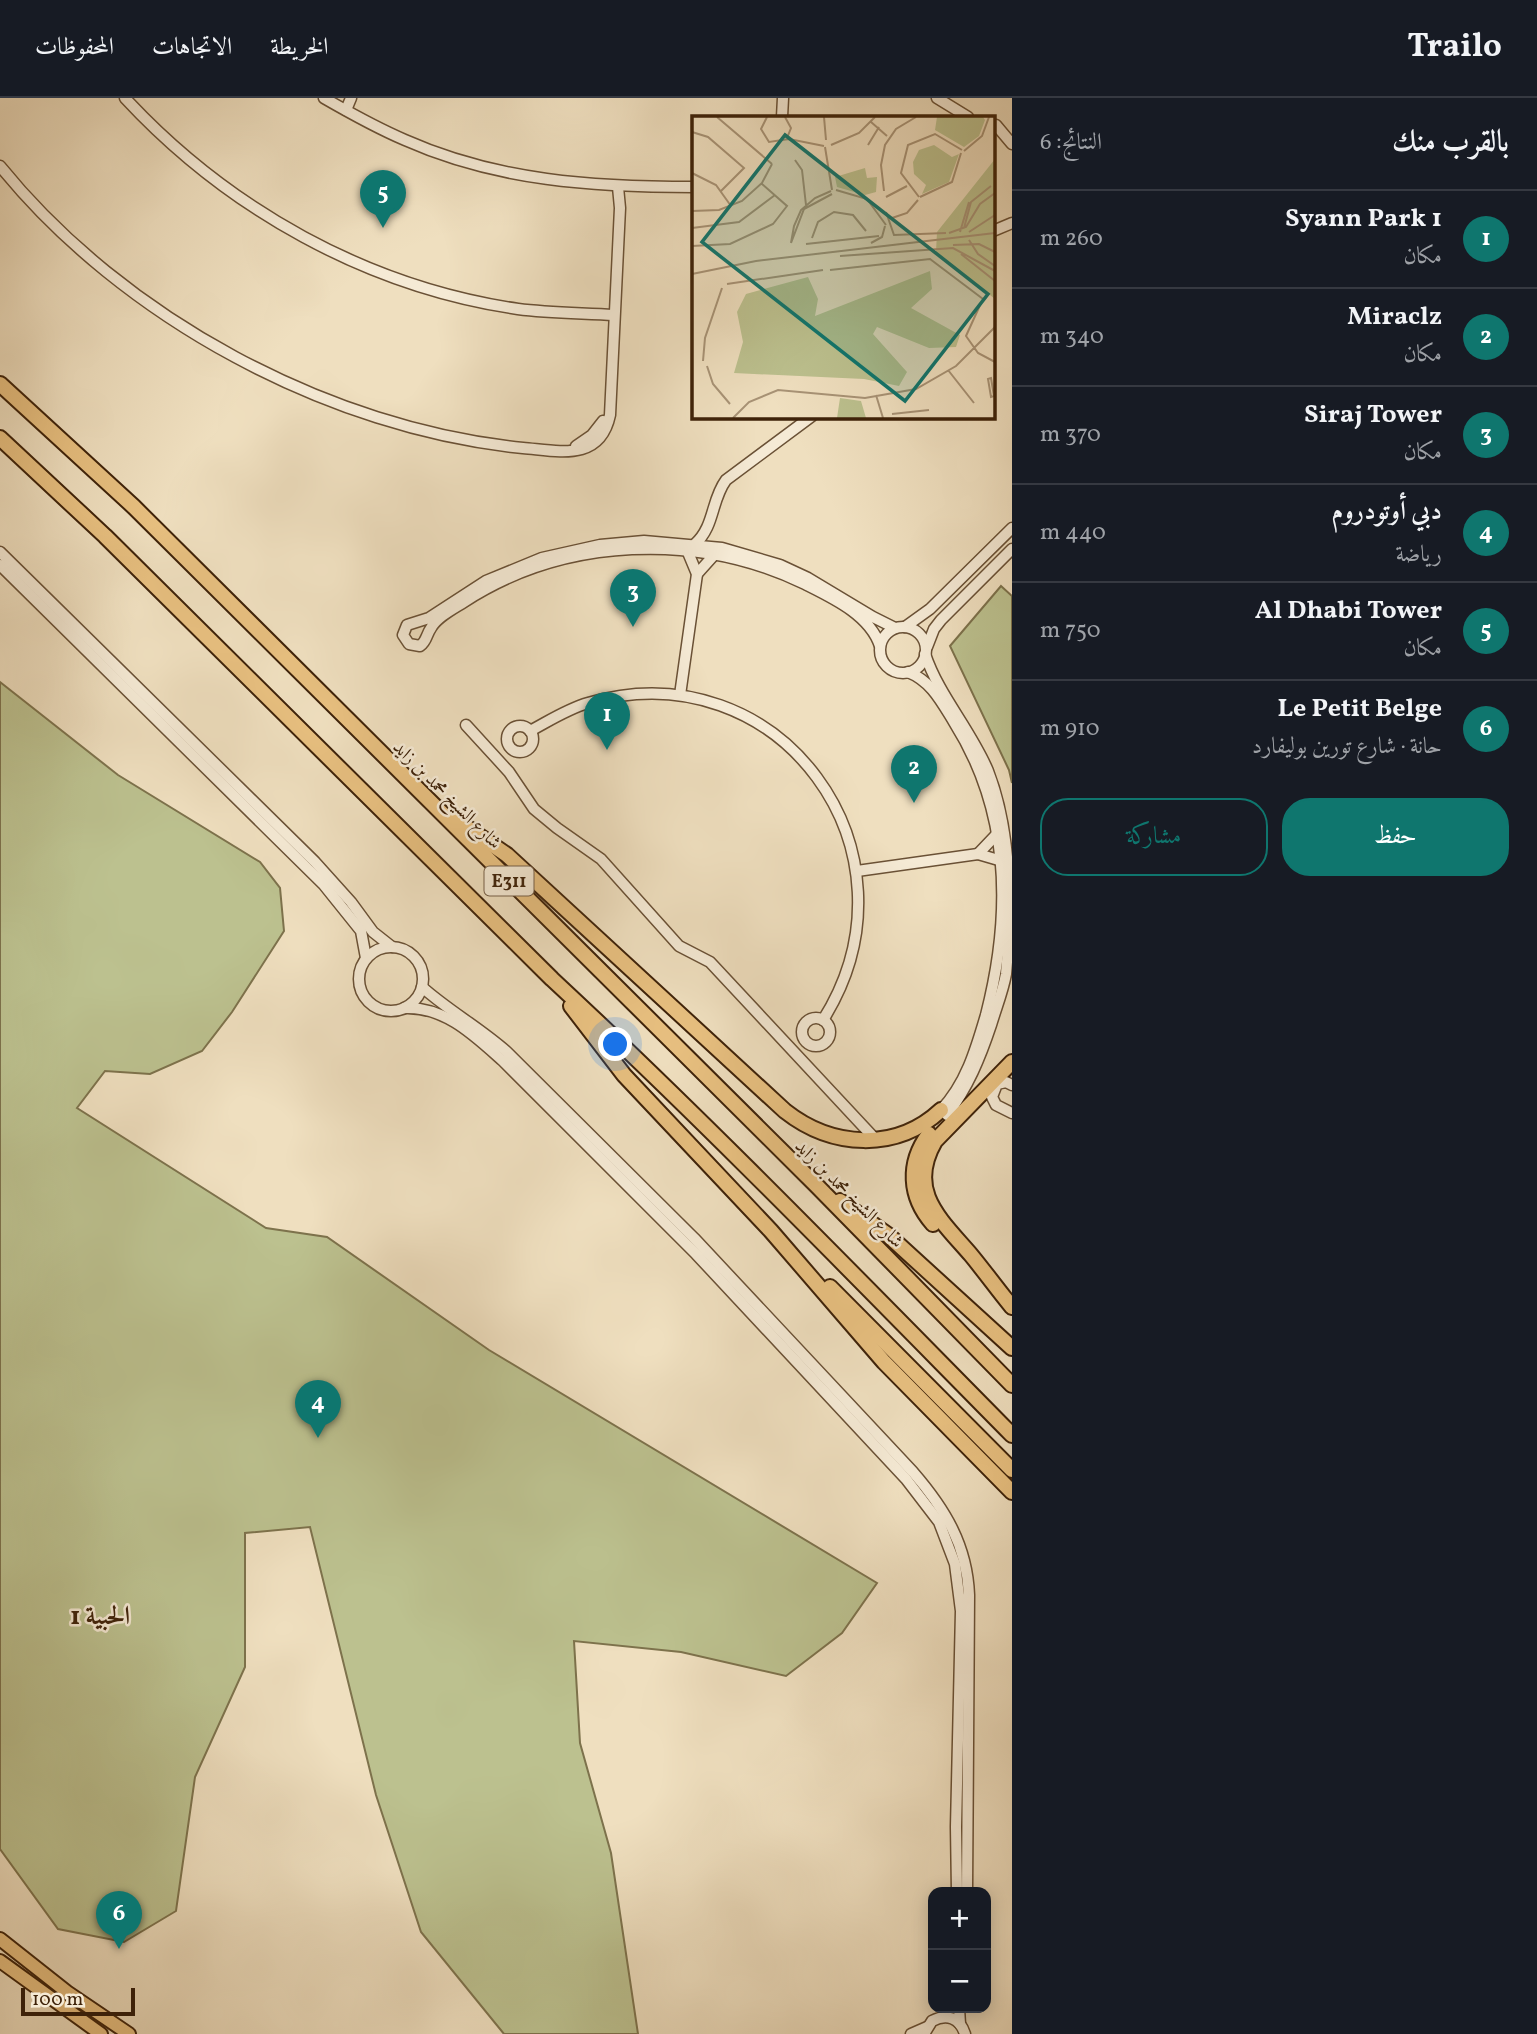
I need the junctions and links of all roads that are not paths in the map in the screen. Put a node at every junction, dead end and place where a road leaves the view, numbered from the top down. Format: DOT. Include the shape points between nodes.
graph roads {
  1 [pos="125,98"];
  2 [pos="324,98"];
  3 [pos="351,98"];
  4 [pos="783,98"];
  5 [pos="937,98"];
  6 [pos="343,105"];
  7 [pos="782,116"];
  8 [pos="966,116"];
  9 [pos="995,125"];
  10 [pos="1012,126"];
  11 [pos="1012,144"];
  12 [pos="0,166"];
  13 [pos="621,187"];
  14 [pos="692,187"];
  15 [pos="1012,223"];
  16 [pos="995,230"];
  17 [pos="614,315"];
  18 [pos="0,384"];
  19 [pos="808,418"];
  20 [pos="0,438"];
  21 [pos="711,523"];
  22 [pos="1012,528"];
  23 [pos="691,547"];
  24 [pos="1012,549"];
  25 [pos="719,551"];
  26 [pos="0,552"];
  27 [pos="0,565"];
  28 [pos="697,574"];
  29 [pos="900,627"];
  30 [pos="880,646"];
  31 [pos="925,653"];
  32 [pos="908,672"];
  33 [pos="680,695"];
  34 [pos="466,725"];
  35 [pos="530,732"];
  36 [pos="430,803"];
  37 [pos="997,834"];
  38 [pos="978,854"];
  39 [pos="1002,861"];
  40 [pos="1011,869"];
  41 [pos="857,871"];
  42 [pos="1012,900"];
  43 [pos="392,947"];
  44 [pos="366,958"];
  45 [pos="552,979"];
  46 [pos="422,987"];
  47 [pos="404,1008"];
  48 [pos="823,1020"];
  49 [pos="1012,1062"];
  50 [pos="1012,1082"];
  51 [pos="944,1112"];
  52 [pos="1012,1113"];
  53 [pos="876,1140"];
  54 [pos="817,1186"];
  55 [pos="771,1231"];
  56 [pos="998,1290"];
  57 [pos="1012,1307"];
  58 [pos="1012,1348"];
  59 [pos="1012,1385"];
  60 [pos="1012,1435"];
  61 [pos="971,1451"];
  62 [pos="1012,1470"];
  63 [pos="1012,1492"];
  64 [pos="1012,1498"];
  65 [pos="956,1827"];
  66 [pos="968,1827"];
  67 [pos="957,1887"];
  68 [pos="967,1887"];
  69 [pos="14,1933"];
  70 [pos="2,1941"];
  71 [pos="0,1961"];
  72 [pos="943,2013"];
  73 [pos="959,2013"];
  74 [pos="940,2017"];
  75 [pos="960,2024"];
  76 [pos="925,2031"];
  77 [pos="101,2034"];
  78 [pos="129,2034"];
  79 [pos="911,2034"];
  80 [pos="965,2034"];
  1 -- 17 [label="street" via="164,138 236,195 286,229 369,269 496,305"];
  2 -- 6 [label="street"];
  3 -- 6 [label="street"];
  4 -- 7 [label="street"];
  5 -- 8 [label="street"];
  6 -- 13 [label="street" via="405,141 476,166 542,180"];
  9 -- 10 [label="street"];
  9 -- 11 [label="street"];
  12 -- 17 [label="street" via="56,228 116,279 181,324 322,396 434,433 557,451 593,435 609,401"];
  13 -- 14 [label="street"];
  13 -- 17 [label="street"];
  15 -- 16 [label="street"];
  18 -- 36 [label="highway, شارع الشيخ محمد بن زايد / E311" via="134,507"];
  19 -- 21 [label="street" via="726,480"];
  20 -- 45 [label="highway, E311" via="133,563"];
  21 -- 23 [label="street"];
  21 -- 25 [label="street"];
  22 -- 29 [label="street" via="930,610"];
  23 -- 23 [label="street" via="657,541 618,542 542,558 471,589 429,618 407,625 403,635 409,645 420,646 433,625 464,602 500,582 554,562 617,550"];
  23 -- 25 [label="street"];
  23 -- 28 [label="street"];
  24 -- 31 [label="street" via="941,620"];
  25 -- 28 [label="street"];
  25 -- 29 [label="street" via="780,565 873,617"];
  25 -- 30 [label="street" via="815,589 864,620"];
  26 -- 43 [label="street" via="316,862 379,938"];
  27 -- 44 [label="street" via="324,885 361,931"];
  28 -- 33 [label="street"];
  29 -- 30 [label="street" via="885,635"];
  29 -- 31 [label="street" via="920,635"];
  30 -- 32 [label="street" via="886,665"];
  31 -- 32 [label="street" via="919,666"];
  31 -- 40 [label="street" via="931,672 991,779 1007,831"];
  32 -- 37 [label="street" via="933,690 961,733"];
  33 -- 35 [label="street" via="648,693 586,704"];
  33 -- 41 [label="street" via="717,704 752,720 792,750 832,799 848,834"];
  34 -- 53 [label="street" via="509,772 534,809 601,859 679,946 715,966"];
  36 -- 53 [label="highway" via="508,855 796,1120 833,1137"];
  36 -- 54 [label="highway, شارع الشيخ محمد بن زايد / E311"];
  37 -- 38 [label="street"];
  37 -- 39 [label="street"];
  38 -- 39 [label="street"];
  38 -- 41 [label="street"];
  39 -- 51 [label="street" via="1004,902 996,976 973,1057"];
  40 -- 42 [label="street"];
  41 -- 48 [label="street" via="853,954"];
  42 -- 51 [label="street" via="1012,937 1001,992 975,1070"];
  43 -- 44 [label="street"];
  43 -- 46 [label="street" via="416,960"];
  44 -- 47 [label="street" via="359,974 366,999 382,1010"];
  45 -- 55 [label="highway" via="624,1074"];
  45 -- 60 [label="highway, E311" via="769,1189"];
  46 -- 47 [label="street"];
  46 -- 66 [label="street" via="499,1045 665,1208 913,1472 948,1518 962,1549 969,1583"];
  47 -- 65 [label="street" via="423,1008 453,1021 503,1061 696,1254 931,1509 952,1553 960,1597"];
  49 -- 56 [label="highway" via="935,1141 924,1175 933,1210"];
  50 -- 52 [label="street" via="997,1084 992,1092 996,1105"];
  51 -- 53 [label="highway" via="910,1131"];
  51 -- 56 [label="highway" via="919,1151 913,1179 916,1198 931,1222"];
  54 -- 58 [label="highway" via="888,1234"];
  54 -- 59 [label="highway, شارع الشيخ محمد بن زايد / E311"];
  55 -- 61 [label="highway" via="890,1368"];
  55 -- 62 [label="highway"];
  56 -- 57 [label="highway"];
  61 -- 63 [label="highway"];
  61 -- 64 [label="highway"];
  65 -- 66 [label="street"];
  65 -- 67 [label="street"];
  66 -- 68 [label="street"];
  69 -- 70 [label="main road"];
  70 -- 78 [label="main road"];
  71 -- 77 [label="main road"];
  72 -- 74 [label="street"];
  73 -- 75 [label="street"];
  74 -- 75 [label="street"];
  74 -- 76 [label="street"];
  75 -- 80 [label="street"];
  76 -- 79 [label="street"];
}
